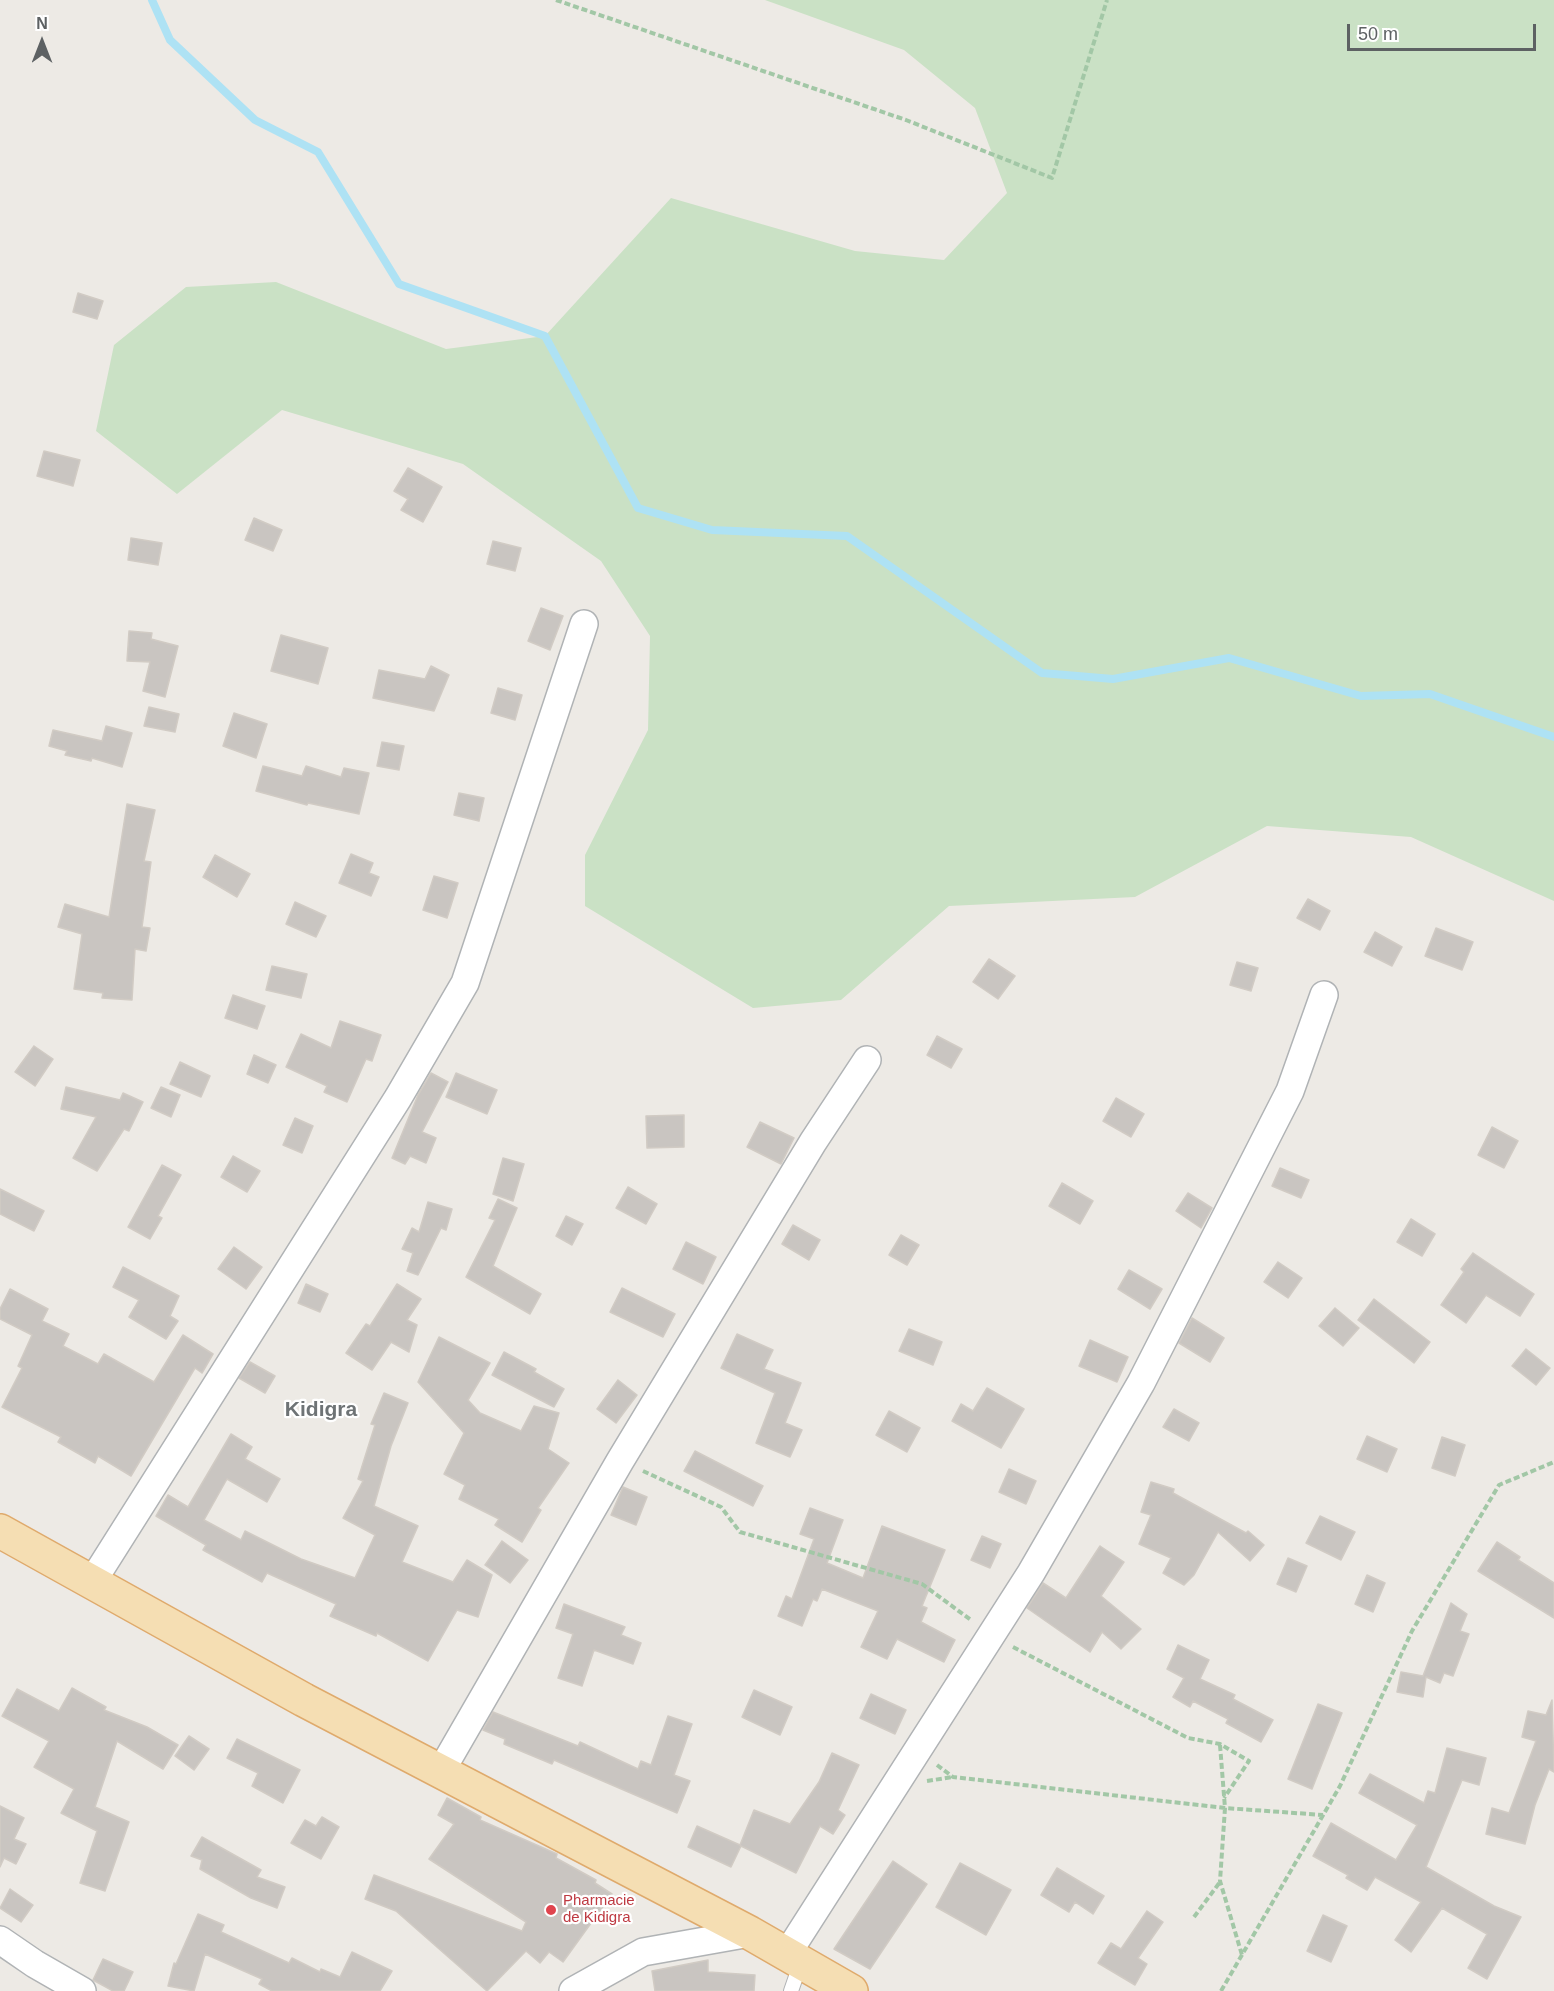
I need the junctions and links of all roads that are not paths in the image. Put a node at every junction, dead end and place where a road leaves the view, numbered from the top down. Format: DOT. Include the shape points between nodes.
graph roads {
  1 [pos="584,624"];
  2 [pos="1324,995"];
  3 [pos="867,1060"];
  4 [pos="0,1531"];
  5 [pos="92,1582"];
  6 [pos="441,1771"];
  7 [pos="750,1932"];
  8 [pos="0,1940"];
  9 [pos="793,1969"];
  10 [pos="82,1991"];
  11 [pos="573,1991"];
  12 [pos="851,1991"];
  1 -- 5 [label="street" via="465,983 398,1098"];
  2 -- 9 [label="street" via="1290,1091 1146,1373 1036,1563 917,1751"];
  3 -- 6 [label="street" via="620,1461"];
  4 -- 5 [label="main road"];
  5 -- 6 [label="main road"];
  6 -- 7 [label="main road"];
  7 -- 9 [label="main road"];
  7 -- 11 [label="street" via="643,1952"];
  8 -- 10 [label="street"];
  9 -- 12 [label="main road"];
}
